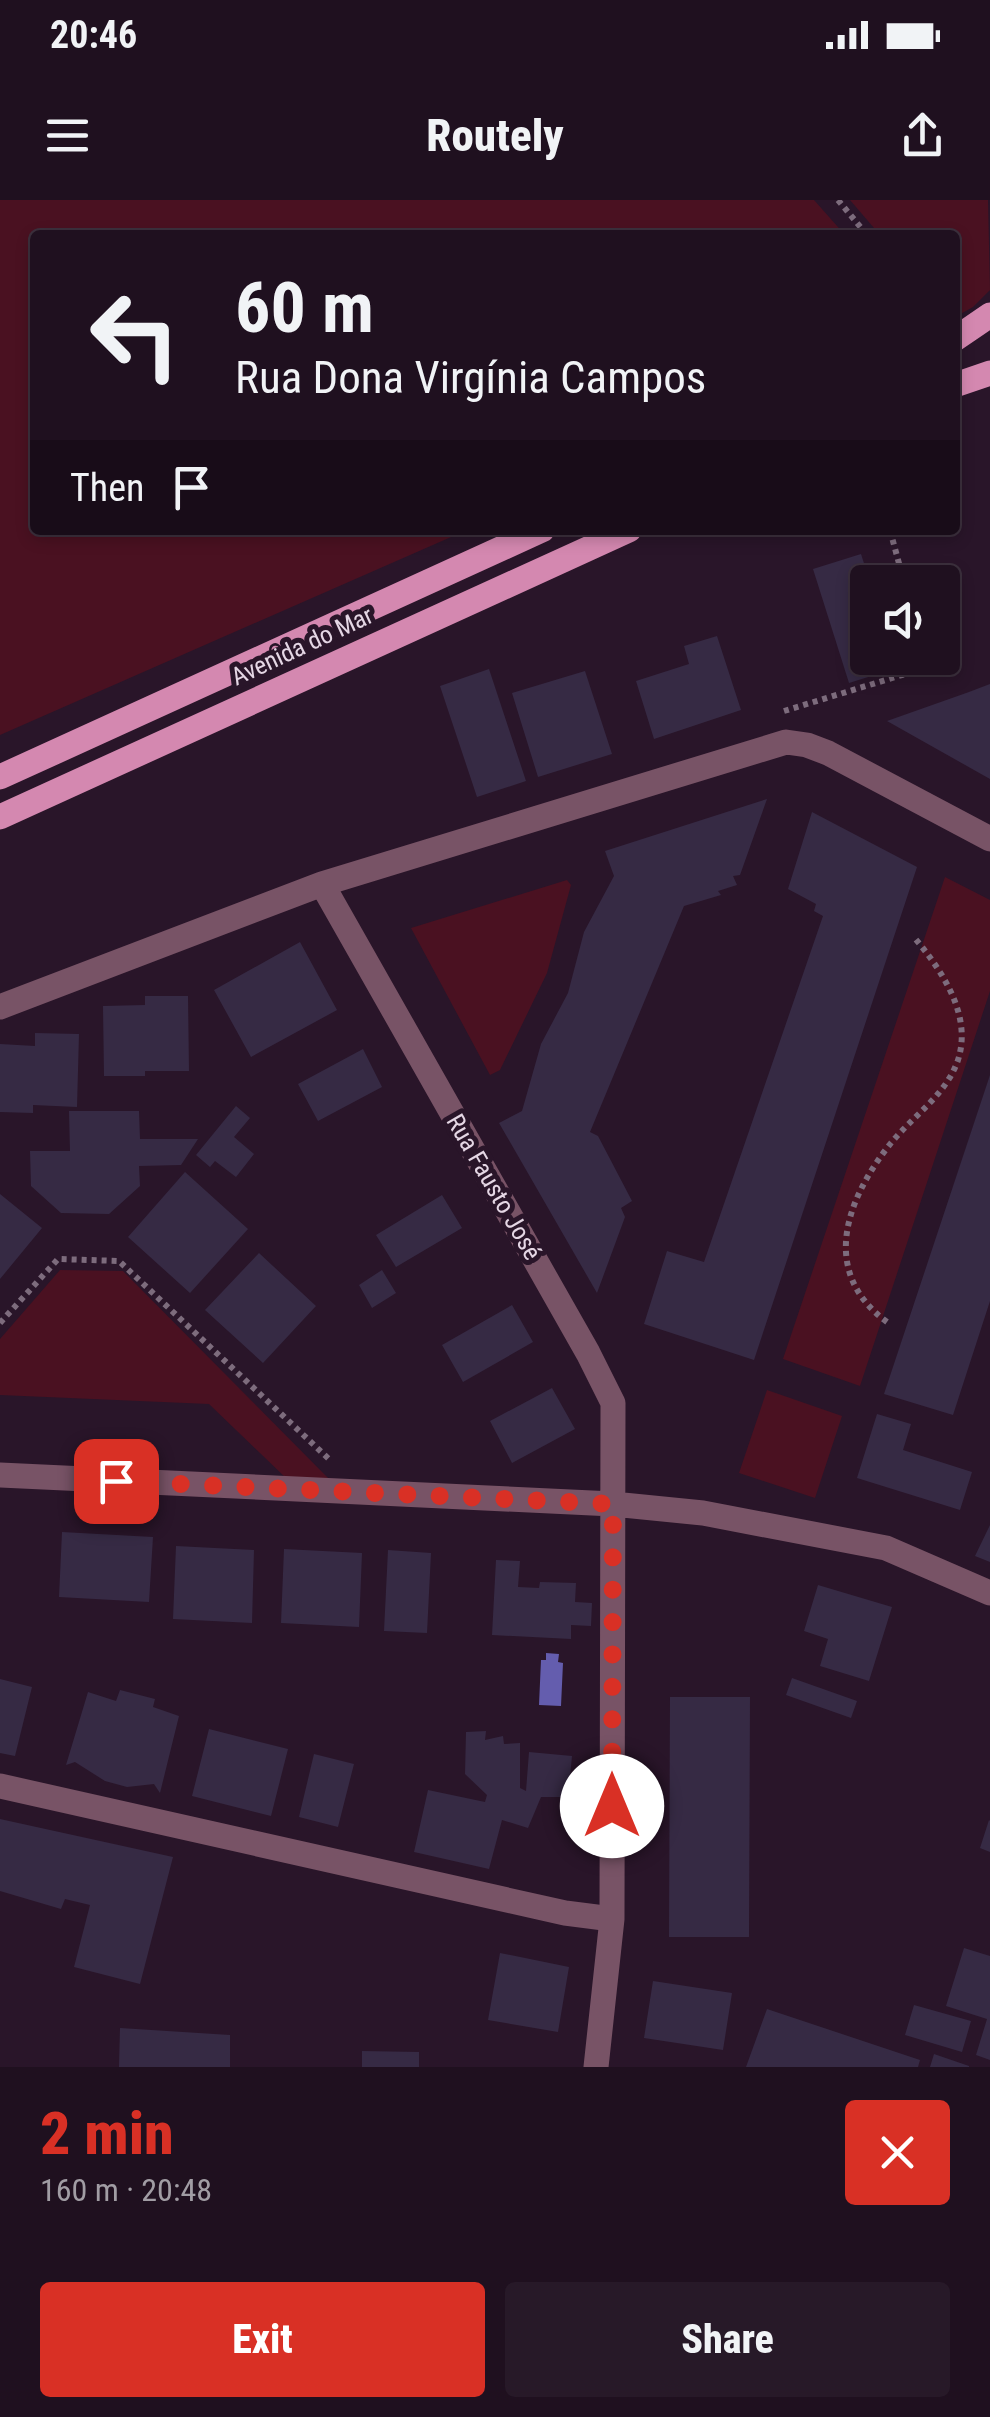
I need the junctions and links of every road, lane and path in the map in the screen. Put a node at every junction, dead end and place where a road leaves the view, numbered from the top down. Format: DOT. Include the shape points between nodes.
graph roads {
  1 [pos="838,200"];
  2 [pos="863,230"];
  3 [pos="990,316"];
  4 [pos="960,336"];
  5 [pos="990,373"];
  6 [pos="960,383"];
  7 [pos="531,535"];
  8 [pos="618,535"];
  9 [pos="891,535"];
  10 [pos="899,565"];
  11 [pos="903,675"];
  12 [pos="807,704"];
  13 [pos="0,776"];
  14 [pos="0,817"];
  15 [pos="990,839"];
  16 [pos="322,884"];
  17 [pos="912,936"];
  18 [pos="0,1007"];
  19 [pos="887,1322"];
  20 [pos="0,1323"];
  21 [pos="340,1469"];
  22 [pos="0,1475"];
  23 [pos="613,1504"];
  24 [pos="990,1593"];
  25 [pos="0,1786"];
  26 [pos="612,1920"];
  27 [pos="596,2067"];
  1 -- 2 [label="path"];
  3 -- 4 [label="main road"];
  5 -- 6 [label="main road"];
  7 -- 13 [label="main road, Avenida do Mar"];
  8 -- 14 [label="main road, Avenida do Mar"];
  9 -- 10 [label="path"];
  11 -- 12 [label="path"];
  15 -- 16 [label="street" via="828,753 786,742"];
  16 -- 18 [label="street"];
  16 -- 23 [label="street, Rua Fausto José" via="613,1403"];
  17 -- 19 [label="path" via="938,965 962,1032 946,1082 880,1158 851,1216 848,1276 868,1308"];
  20 -- 21 [label="path" via="58,1259 120,1261"];
  22 -- 23 [label="street"];
  23 -- 24 [label="street" via="703,1513 886,1548"];
  23 -- 26 [label="street, Rua Fausto José"];
  25 -- 26 [label="street"];
  26 -- 27 [label="street, Rua Fausto José"];
}
